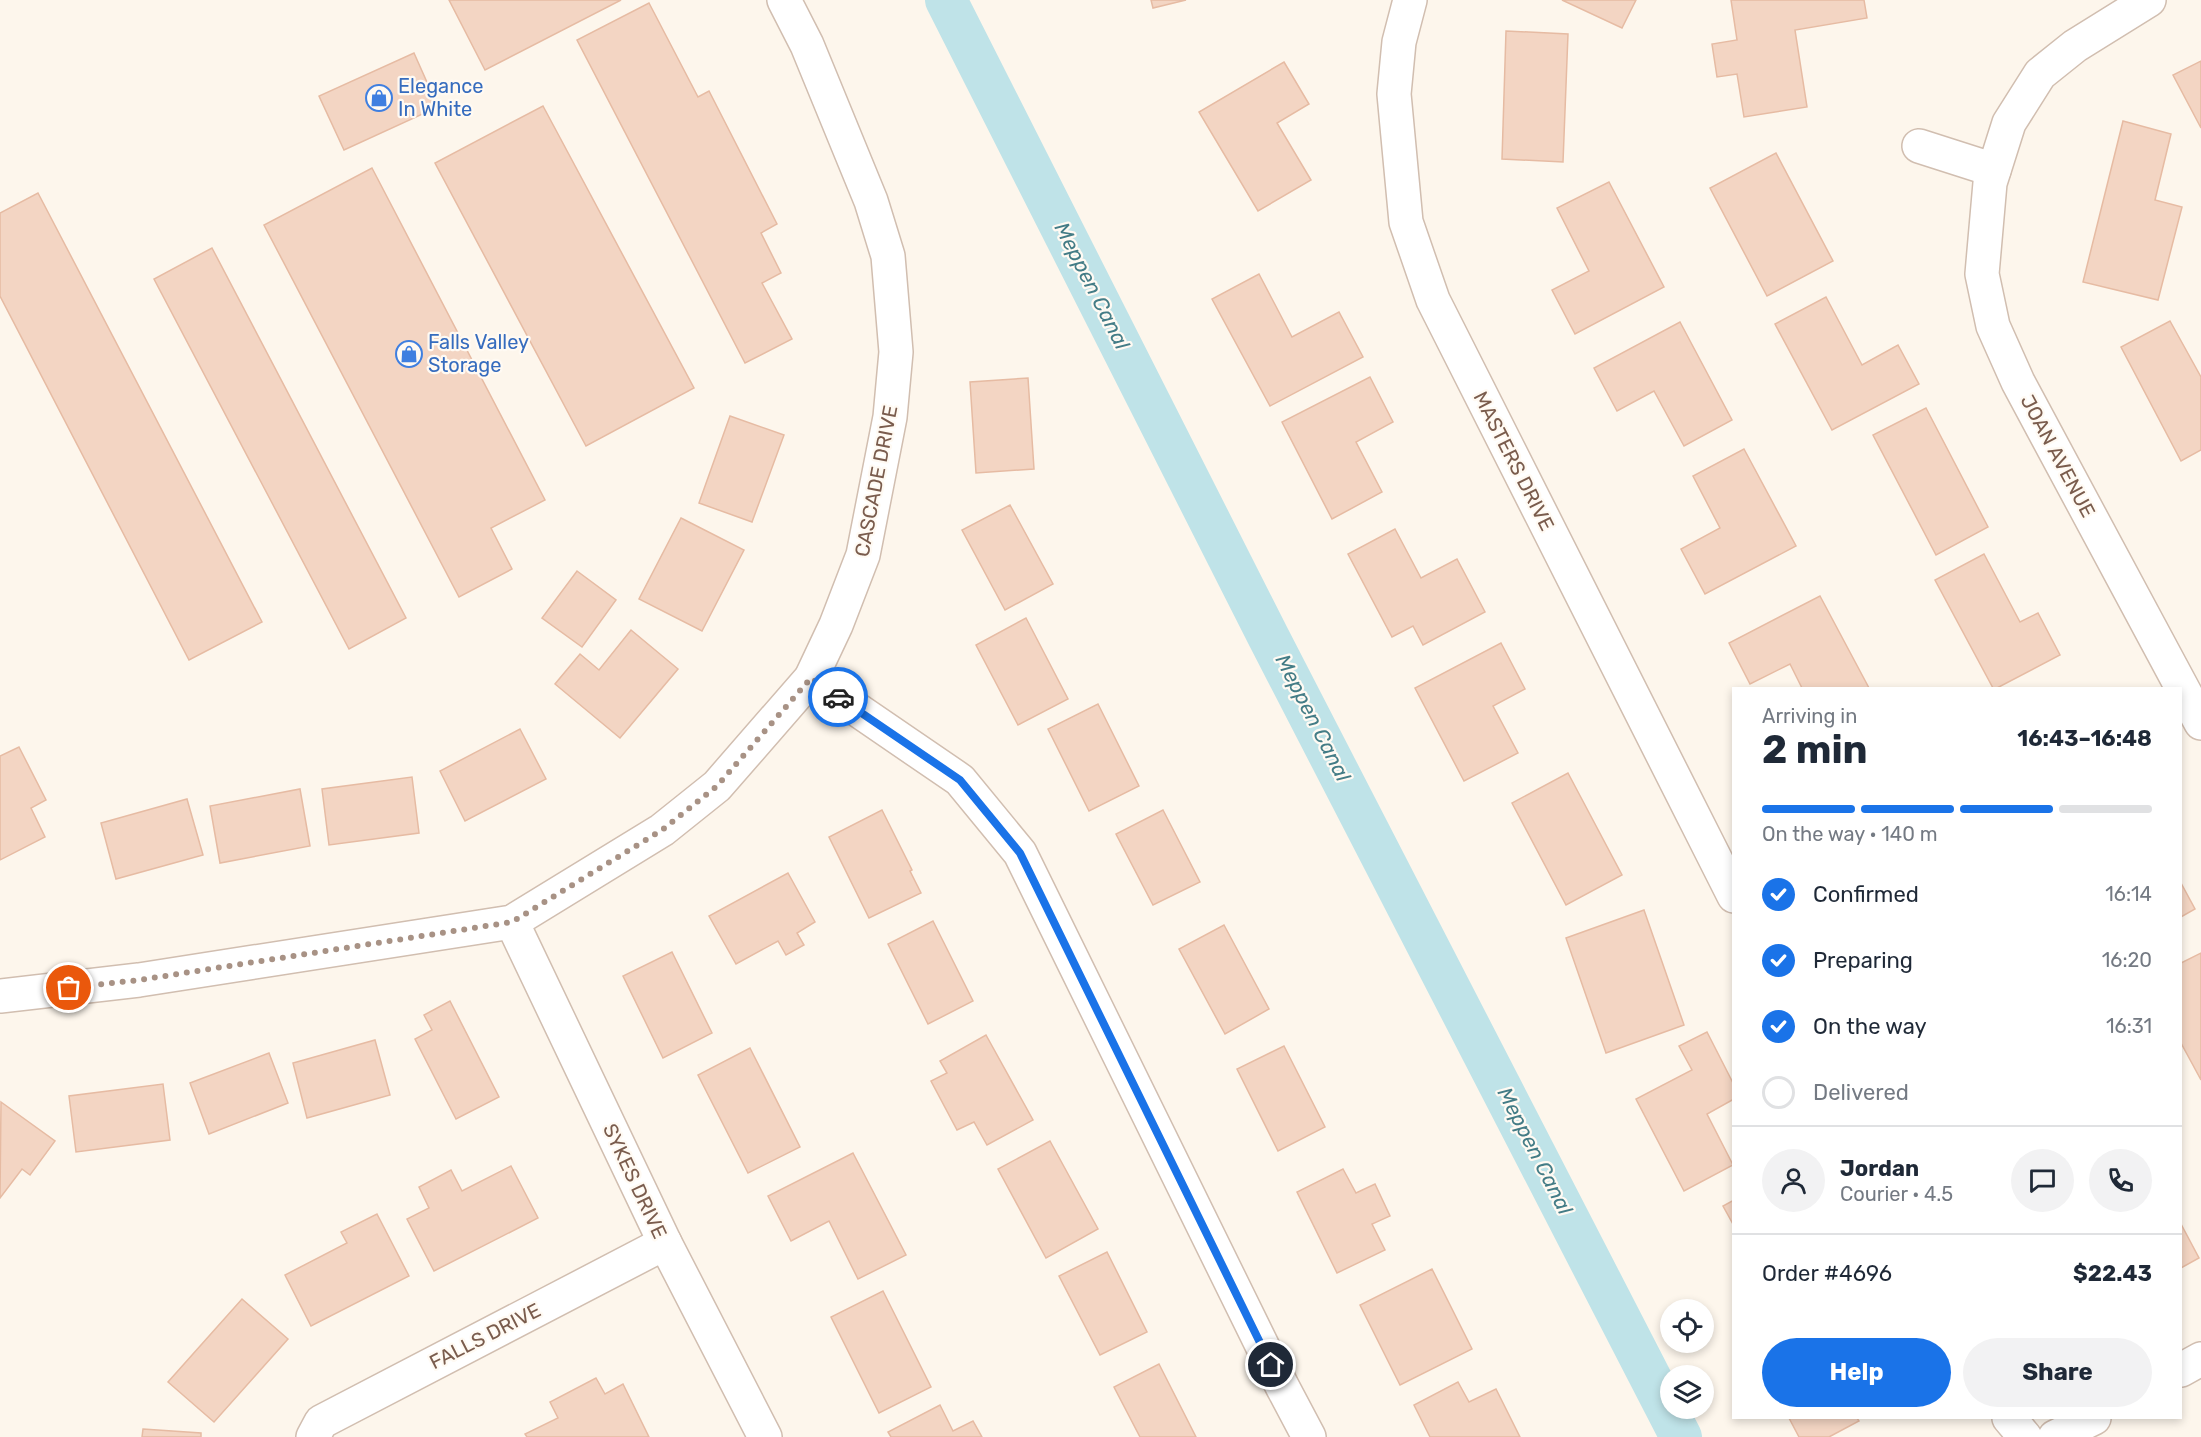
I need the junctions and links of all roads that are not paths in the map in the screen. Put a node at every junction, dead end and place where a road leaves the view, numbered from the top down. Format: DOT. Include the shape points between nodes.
graph roads {
  1 [pos="784,0"];
  2 [pos="1410,0"];
  3 [pos="2149,0"];
  4 [pos="1919,146"];
  5 [pos="1994,170"];
  6 [pos="811,678"];
  7 [pos="2182,687"];
  8 [pos="2182,688"];
  9 [pos="2201,723"];
  10 [pos="1732,892"];
  11 [pos="512,922"];
  12 [pos="0,996"];
  13 [pos="665,1243"];
  14 [pos="2201,1359"];
  15 [pos="2182,1369"];
  16 [pos="2010,1419"];
  17 [pos="2092,1419"];
  18 [pos="313,1437"];
  19 [pos="765,1437"];
  20 [pos="1309,1437"];
  21 [pos="2025,1437"];
  22 [pos="2055,1437"];
  1 -- 6 [label="street, CASCADE DRIVE" via="807,45 871,201 888,256 896,352 890,417 863,555"];
  2 -- 10 [label="street, MASTERS DRIVE" via="1399,42 1394,94 1406,222 1433,300"];
  3 -- 5 [label="street, JOAN AVENUE" via="2075,45 2040,74 2009,123"];
  4 -- 5 [label="street"];
  5 -- 7 [label="street, JOAN AVENUE" via="1982,274 1993,326 2018,382"];
  6 -- 11 [label="street, CASCADE DRIVE" via="717,786 662,830"];
  6 -- 20 [label="street" via="960,780 1020,853"];
  8 -- 9 [label="street, JOAN AVENUE"];
  11 -- 12 [label="street, CASCADE DRIVE" via="139,980"];
  11 -- 13 [label="street, SYKES DRIVE"];
  13 -- 18 [label="street, FALLS DRIVE" via="321,1422"];
  13 -- 19 [label="street, SYKES DRIVE"];
  14 -- 15 [label="street"];
  16 -- 21 [label="street"];
  17 -- 22 [label="street"];
}
